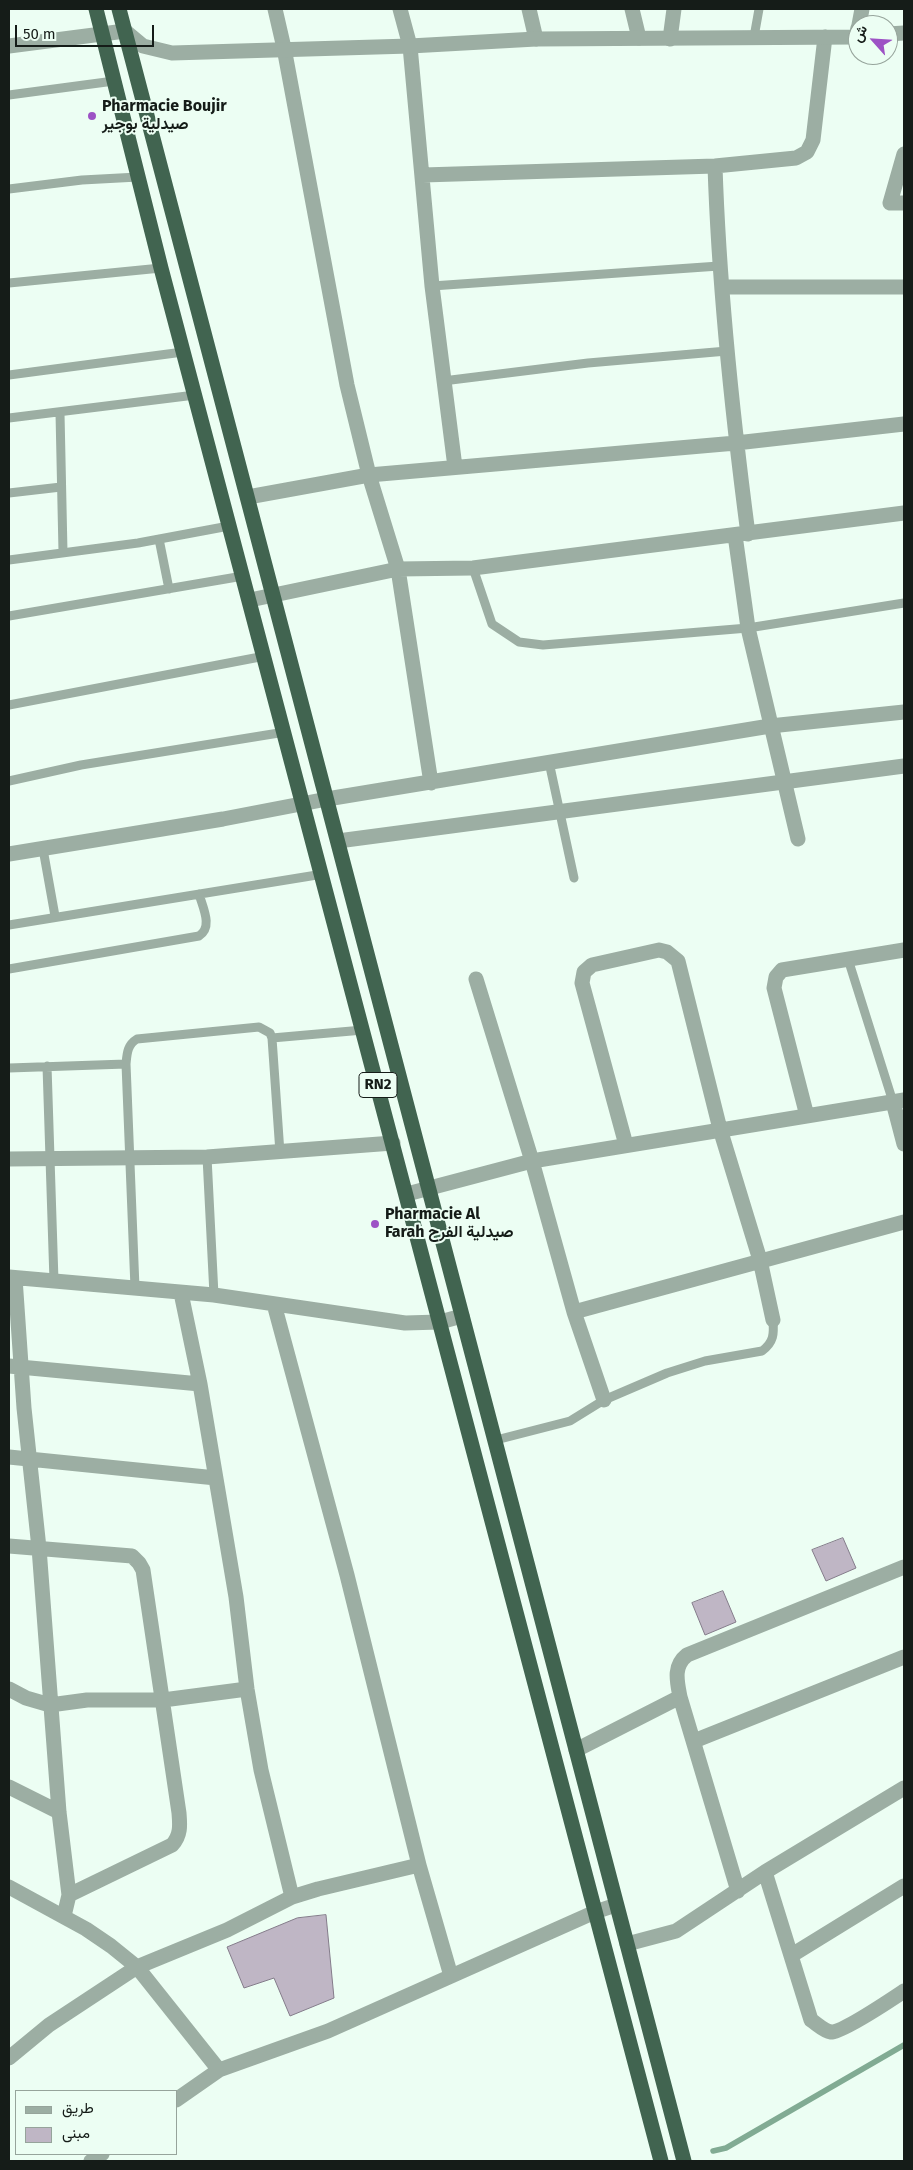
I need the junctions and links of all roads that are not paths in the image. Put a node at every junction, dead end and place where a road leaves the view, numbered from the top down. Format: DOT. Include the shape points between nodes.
graph roads {
  1 [pos="96,9"];
  2 [pos="119,9"];
  3 [pos="275,9"];
  4 [pos="400,9"];
  5 [pos="529,9"];
  6 [pos="632,9"];
  7 [pos="674,9"];
  8 [pos="759,9"];
  9 [pos="125,31"];
  10 [pos="103,34"];
  11 [pos="848,34"];
  12 [pos="754,37"];
  13 [pos="825,37"];
  14 [pos="639,38"];
  15 [pos="536,39"];
  16 [pos="670,39"];
  17 [pos="9,46"];
  18 [pos="410,46"];
  19 [pos="284,48"];
  20 [pos="114,81"];
  21 [pos="9,95"];
  22 [pos="904,154"];
  23 [pos="715,166"];
  24 [pos="424,175"];
  25 [pos="138,177"];
  26 [pos="9,189"];
  27 [pos="904,203"];
  28 [pos="719,266"];
  29 [pos="161,268"];
  30 [pos="9,283"];
  31 [pos="432,286"];
  32 [pos="904,287"];
  33 [pos="722,288"];
  34 [pos="727,351"];
  35 [pos="184,352"];
  36 [pos="9,375"];
  37 [pos="443,381"];
  38 [pos="195,394"];
  39 [pos="60,413"];
  40 [pos="9,418"];
  41 [pos="904,424"];
  42 [pos="736,443"];
  43 [pos="454,467"];
  44 [pos="370,475"];
  45 [pos="61,487"];
  46 [pos="9,493"];
  47 [pos="248,497"];
  48 [pos="904,513"];
  49 [pos="229,526"];
  50 [pos="741,534"];
  51 [pos="159,539"];
  52 [pos="63,552"];
  53 [pos="9,560"];
  54 [pos="398,568"];
  55 [pos="473,568"];
  56 [pos="243,576"];
  57 [pos="169,588"];
  58 [pos="274,595"];
  59 [pos="250,600"];
  60 [pos="904,603"];
  61 [pos="9,616"];
  62 [pos="748,628"];
  63 [pos="264,656"];
  64 [pos="9,705"];
  65 [pos="904,712"];
  66 [pos="770,726"];
  67 [pos="285,732"];
  68 [pos="550,762"];
  69 [pos="904,766"];
  70 [pos="9,781"];
  71 [pos="432,782"];
  72 [pos="784,782"];
  73 [pos="327,799"];
  74 [pos="304,803"];
  75 [pos="560,811"];
  76 [pos="798,839"];
  77 [pos="338,841"];
  78 [pos="44,849"];
  79 [pos="9,854"];
  80 [pos="323,874"];
  81 [pos="574,878"];
  82 [pos="199,894"];
  83 [pos="55,916"];
  84 [pos="9,925"];
  85 [pos="904,950"];
  86 [pos="848,959"];
  87 [pos="9,969"];
  88 [pos="476,980"];
  89 [pos="363,1030"];
  90 [pos="272,1038"];
  91 [pos="126,1064"];
  92 [pos="47,1066"];
  93 [pos="9,1068"];
  94 [pos="899,1101"];
  95 [pos="807,1116"];
  96 [pos="720,1129"];
  97 [pos="393,1143"];
  98 [pos="904,1144"];
  99 [pos="626,1145"];
  100 [pos="280,1153"];
  101 [pos="130,1156"];
  102 [pos="207,1156"];
  103 [pos="49,1158"];
  104 [pos="9,1159"];
  105 [pos="532,1161"];
  106 [pos="429,1188"];
  107 [pos="407,1194"];
  108 [pos="904,1222"];
  109 [pos="760,1260"];
  110 [pos="12,1278"];
  111 [pos="54,1281"];
  112 [pos="135,1288"];
  113 [pos="181,1293"];
  114 [pos="214,1295"];
  115 [pos="274,1304"];
  116 [pos="574,1312"];
  117 [pos="462,1316"];
  118 [pos="773,1320"];
  119 [pos="440,1322"];
  120 [pos="15,1367"];
  121 [pos="200,1384"];
  122 [pos="604,1400"];
  123 [pos="496,1440"];
  124 [pos="9,1457"];
  125 [pos="30,1459"];
  126 [pos="216,1478"];
  127 [pos="9,1546"];
  128 [pos="39,1548"];
  129 [pos="904,1567"];
  130 [pos="904,1657"];
  131 [pos="9,1689"];
  132 [pos="247,1689"];
  133 [pos="680,1697"];
  134 [pos="163,1700"];
  135 [pos="50,1705"];
  136 [pos="694,1741"];
  137 [pos="576,1750"];
  138 [pos="9,1786"];
  139 [pos="904,1788"];
  140 [pos="59,1812"];
  141 [pos="418,1865"];
  142 [pos="765,1872"];
  143 [pos="904,1886"];
  144 [pos="9,1887"];
  145 [pos="738,1890"];
  146 [pos="69,1895"];
  147 [pos="292,1897"];
  148 [pos="616,1905"];
  149 [pos="595,1912"];
  150 [pos="64,1916"];
  151 [pos="627,1944"];
  152 [pos="792,1955"];
  153 [pos="137,1967"];
  154 [pos="451,1976"];
  155 [pos="904,1991"];
  156 [pos="9,2058"];
  157 [pos="219,2070"];
  158 [pos="178,2099"];
  159 [pos="661,2161"];
  160 [pos="684,2161"];
  1 -- 10 [label="highway, RN2"];
  2 -- 9 [label="highway, RN2"];
  3 -- 19 [label="street"];
  4 -- 18 [label="street"];
  5 -- 15 [label="street"];
  6 -- 14 [label="street"];
  7 -- 16 [label="street"];
  8 -- 12 [label="lane"];
  9 -- 10 [label="street"];
  9 -- 19 [label="street" via="143,46 172,52"];
  9 -- 47 [label="highway, RN2"];
  10 -- 17 [label="street"];
  10 -- 20 [label="highway, RN2"];
  11 -- 13 [label="street"];
  12 -- 13 [label="street"];
  12 -- 16 [label="street"];
  13 -- 23 [label="street" via="812,140 806,152 784,161"];
  14 -- 15 [label="street"];
  14 -- 16 [label="street"];
  15 -- 18 [label="street"];
  18 -- 19 [label="street"];
  18 -- 24 [label="street"];
  19 -- 44 [label="street" via="329,298"];
  20 -- 21 [label="lane"];
  20 -- 25 [label="highway, RN2"];
  22 -- 27 [label="street" via="890,203"];
  23 -- 24 [label="street"];
  23 -- 28 [label="street"];
  24 -- 31 [label="street"];
  25 -- 26 [label="lane"];
  25 -- 29 [label="highway, RN2"];
  28 -- 31 [label="lane"];
  28 -- 33 [label="street"];
  29 -- 30 [label="lane"];
  29 -- 35 [label="highway, RN2"];
  31 -- 37 [label="street"];
  32 -- 33 [label="street"];
  33 -- 34 [label="street"];
  34 -- 37 [label="lane"];
  34 -- 42 [label="street"];
  35 -- 36 [label="lane"];
  35 -- 38 [label="highway, RN2"];
  37 -- 43 [label="street"];
  38 -- 39 [label="lane"];
  38 -- 49 [label="highway, RN2"];
  39 -- 40 [label="lane"];
  39 -- 45 [label="lane"];
  41 -- 42 [label="street"];
  42 -- 43 [label="street"];
  42 -- 50 [label="street"];
  43 -- 44 [label="street"];
  44 -- 47 [label="street"];
  44 -- 54 [label="street"];
  45 -- 46 [label="lane"];
  45 -- 52 [label="lane"];
  47 -- 58 [label="highway, RN2"];
  48 -- 50 [label="street"];
  49 -- 51 [label="lane"];
  49 -- 56 [label="highway, RN2"];
  50 -- 55 [label="street"];
  50 -- 62 [label="street"];
  51 -- 52 [label="lane"];
  51 -- 57 [label="lane"];
  52 -- 53 [label="lane"];
  54 -- 55 [label="street"];
  54 -- 58 [label="street"];
  54 -- 71 [label="street"];
  55 -- 62 [label="lane" via="492,624 519,642 543,645"];
  56 -- 57 [label="lane"];
  56 -- 59 [label="highway, RN2"];
  57 -- 61 [label="lane"];
  58 -- 59 [label="street"];
  58 -- 73 [label="highway, RN2"];
  59 -- 63 [label="highway, RN2"];
  60 -- 62 [label="lane"];
  62 -- 66 [label="street"];
  63 -- 64 [label="lane"];
  63 -- 67 [label="highway, RN2"];
  65 -- 66 [label="street"];
  66 -- 68 [label="street"];
  66 -- 72 [label="street"];
  67 -- 70 [label="lane" via="81,765"];
  67 -- 74 [label="highway, RN2"];
  68 -- 71 [label="street"];
  68 -- 75 [label="lane"];
  69 -- 72 [label="street"];
  71 -- 73 [label="street"];
  72 -- 75 [label="street"];
  72 -- 76 [label="street"];
  73 -- 74 [label="street"];
  73 -- 77 [label="highway, RN2"];
  74 -- 78 [label="street"];
  74 -- 80 [label="highway, RN2"];
  75 -- 77 [label="street"];
  75 -- 81 [label="lane"];
  77 -- 106 [label="highway, RN2"];
  78 -- 79 [label="street"];
  78 -- 83 [label="lane"];
  80 -- 82 [label="lane"];
  80 -- 89 [label="highway, RN2"];
  82 -- 83 [label="lane"];
  82 -- 87 [label="lane" via="208,926 199,936"];
  83 -- 84 [label="lane"];
  85 -- 86 [label="street"];
  86 -- 94 [label="lane"];
  86 -- 95 [label="street" via="782,970 776,977 774,988"];
  88 -- 105 [label="street"];
  89 -- 90 [label="lane"];
  89 -- 97 [label="highway, RN2"];
  90 -- 91 [label="lane" via="270,1033 259,1027 137,1039 131,1043"];
  90 -- 100 [label="lane"];
  91 -- 92 [label="lane"];
  91 -- 101 [label="lane"];
  92 -- 93 [label="lane"];
  92 -- 103 [label="lane"];
  94 -- 95 [label="street"];
  94 -- 98 [label="street"];
  95 -- 96 [label="street"];
  96 -- 99 [label="street"];
  96 -- 99 [label="street" via="678,961 659,950 592,965 584,972 582,983"];
  96 -- 109 [label="street"];
  97 -- 100 [label="street"];
  97 -- 107 [label="highway, RN2"];
  99 -- 105 [label="street"];
  100 -- 102 [label="street"];
  101 -- 102 [label="street"];
  101 -- 103 [label="street"];
  101 -- 112 [label="lane"];
  102 -- 114 [label="lane"];
  103 -- 104 [label="street"];
  103 -- 111 [label="lane"];
  105 -- 106 [label="street"];
  105 -- 116 [label="street"];
  106 -- 107 [label="street"];
  106 -- 117 [label="highway, RN2"];
  107 -- 119 [label="highway, RN2"];
  108 -- 109 [label="street"];
  109 -- 116 [label="street"];
  109 -- 118 [label="street"];
  110 -- 111 [label="street"];
  110 -- 120 [label="street"];
  111 -- 112 [label="street"];
  112 -- 113 [label="street"];
  113 -- 114 [label="street"];
  113 -- 121 [label="street"];
  114 -- 115 [label="street"];
  115 -- 119 [label="street" via="405,1323"];
  115 -- 141 [label="street" via="347,1575"];
  116 -- 122 [label="street"];
  117 -- 119 [label="street"];
  117 -- 123 [label="highway, RN2"];
  118 -- 122 [label="lane" via="774,1337 762,1351 697,1363 650,1379"];
  119 -- 149 [label="highway, RN2"];
  120 -- 121 [label="street"];
  120 -- 125 [label="street"];
  121 -- 126 [label="street"];
  122 -- 123 [label="lane" via="570,1421"];
  123 -- 137 [label="highway, RN2"];
  124 -- 125 [label="street"];
  125 -- 126 [label="street"];
  125 -- 128 [label="street"];
  126 -- 132 [label="street"];
  127 -- 128 [label="street"];
  128 -- 134 [label="street" via="136,1558 143,1570"];
  128 -- 135 [label="street"];
  129 -- 133 [label="street" via="687,1655 680,1660 676,1678"];
  130 -- 136 [label="street"];
  131 -- 135 [label="street"];
  132 -- 134 [label="street"];
  132 -- 147 [label="street" via="263,1779"];
  133 -- 136 [label="street"];
  133 -- 137 [label="street"];
  134 -- 135 [label="street" via="87,1700"];
  134 -- 146 [label="street" via="179,1813 178,1839 172,1845"];
  135 -- 140 [label="street"];
  136 -- 145 [label="street"];
  137 -- 148 [label="highway, RN2"];
  138 -- 140 [label="street"];
  139 -- 142 [label="street"];
  140 -- 146 [label="street"];
  141 -- 147 [label="street"];
  141 -- 154 [label="street"];
  142 -- 145 [label="street"];
  142 -- 152 [label="street"];
  143 -- 152 [label="street"];
  144 -- 150 [label="street"];
  145 -- 151 [label="street" via="676,1931"];
  146 -- 150 [label="street"];
  147 -- 153 [label="street" via="227,1930"];
  148 -- 149 [label="street"];
  148 -- 151 [label="highway, RN2"];
  149 -- 154 [label="street"];
  149 -- 159 [label="highway, RN2"];
  150 -- 153 [label="street"];
  151 -- 160 [label="highway, RN2"];
  152 -- 155 [label="street" via="811,2020 832,2032"];
  153 -- 156 [label="street" via="49,2025"];
  153 -- 157 [label="street"];
  154 -- 157 [label="street" via="328,2031"];
  157 -- 158 [label="street"];
}
